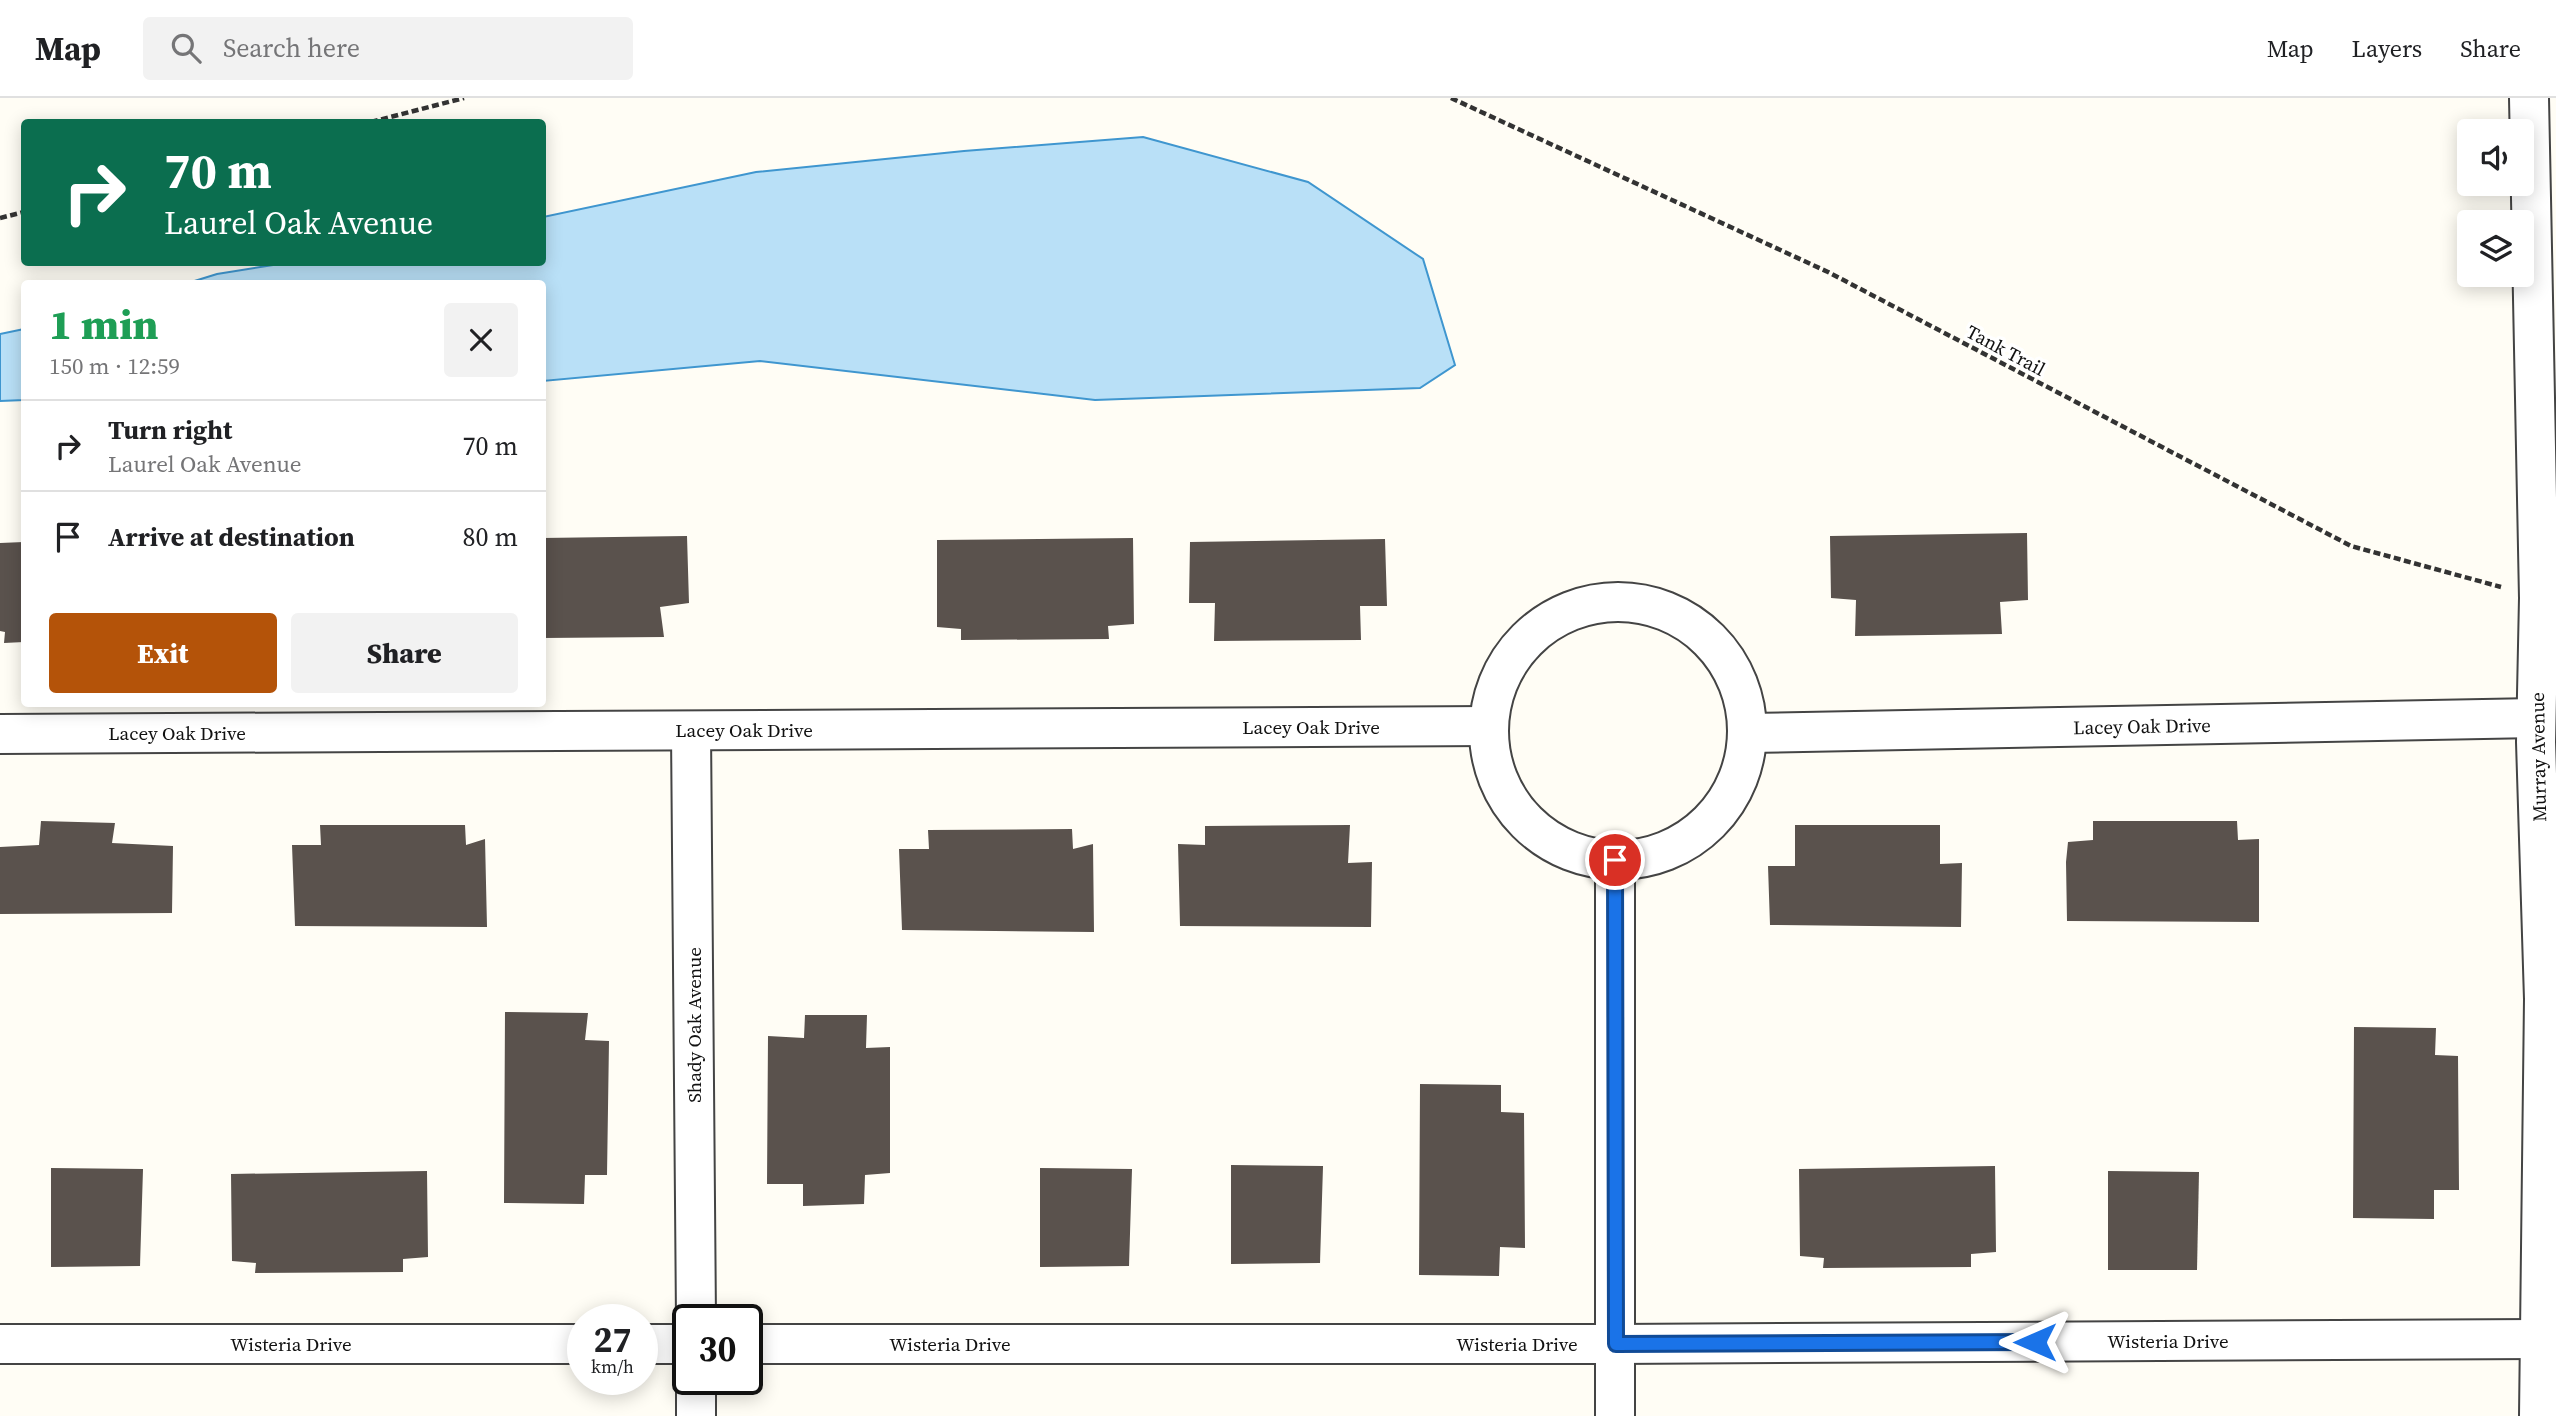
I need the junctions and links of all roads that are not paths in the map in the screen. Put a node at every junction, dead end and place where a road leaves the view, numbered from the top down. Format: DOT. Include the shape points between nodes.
graph roads {
  1 [pos="2529,98"];
  2 [pos="2556,363"];
  3 [pos="2536,397"];
  4 [pos="1489,726"];
  5 [pos="691,731"];
  6 [pos="1748,733"];
  7 [pos="0,734"];
  8 [pos="2543,735"];
  9 [pos="1615,860"];
  10 [pos="696,1304"];
  11 [pos="2538,1339"];
  12 [pos="0,1344"];
  13 [pos="567,1344"];
  14 [pos="763,1344"];
  15 [pos="1616,1344"];
  16 [pos="696,1395"];
  17 [pos="696,1416"];
  18 [pos="1615,1416"];
  19 [pos="2539,1416"];
  1 -- 3 [label="street, Murray Avenue"];
  2 -- 3 [label="street"];
  3 -- 8 [label="street, Murray Avenue"];
  4 -- 5 [label="street, Lacey Oak Drive"];
  4 -- 6 [label="street" via="1501,677 1531,635 1575,609 1625,602 1673,613 1713,642 1739,684"];
  4 -- 9 [label="street" via="1497,777 1524,820 1565,849"];
  5 -- 7 [label="street, Lacey Oak Drive"];
  5 -- 10 [label="street, Shady Oak Avenue"];
  6 -- 8 [label="street, Lacey Oak Drive"];
  6 -- 9 [label="street" via="1737,782 1707,824 1665,851"];
  8 -- 11 [label="street, Murray Avenue"];
  9 -- 15 [label="street"];
  11 -- 15 [label="street, Wisteria Drive"];
  11 -- 19 [label="street, Murray Avenue"];
  12 -- 13 [label="street, Wisteria Drive"];
  14 -- 15 [label="street, Wisteria Drive"];
  15 -- 18 [label="street"];
  16 -- 17 [label="street"];
}
